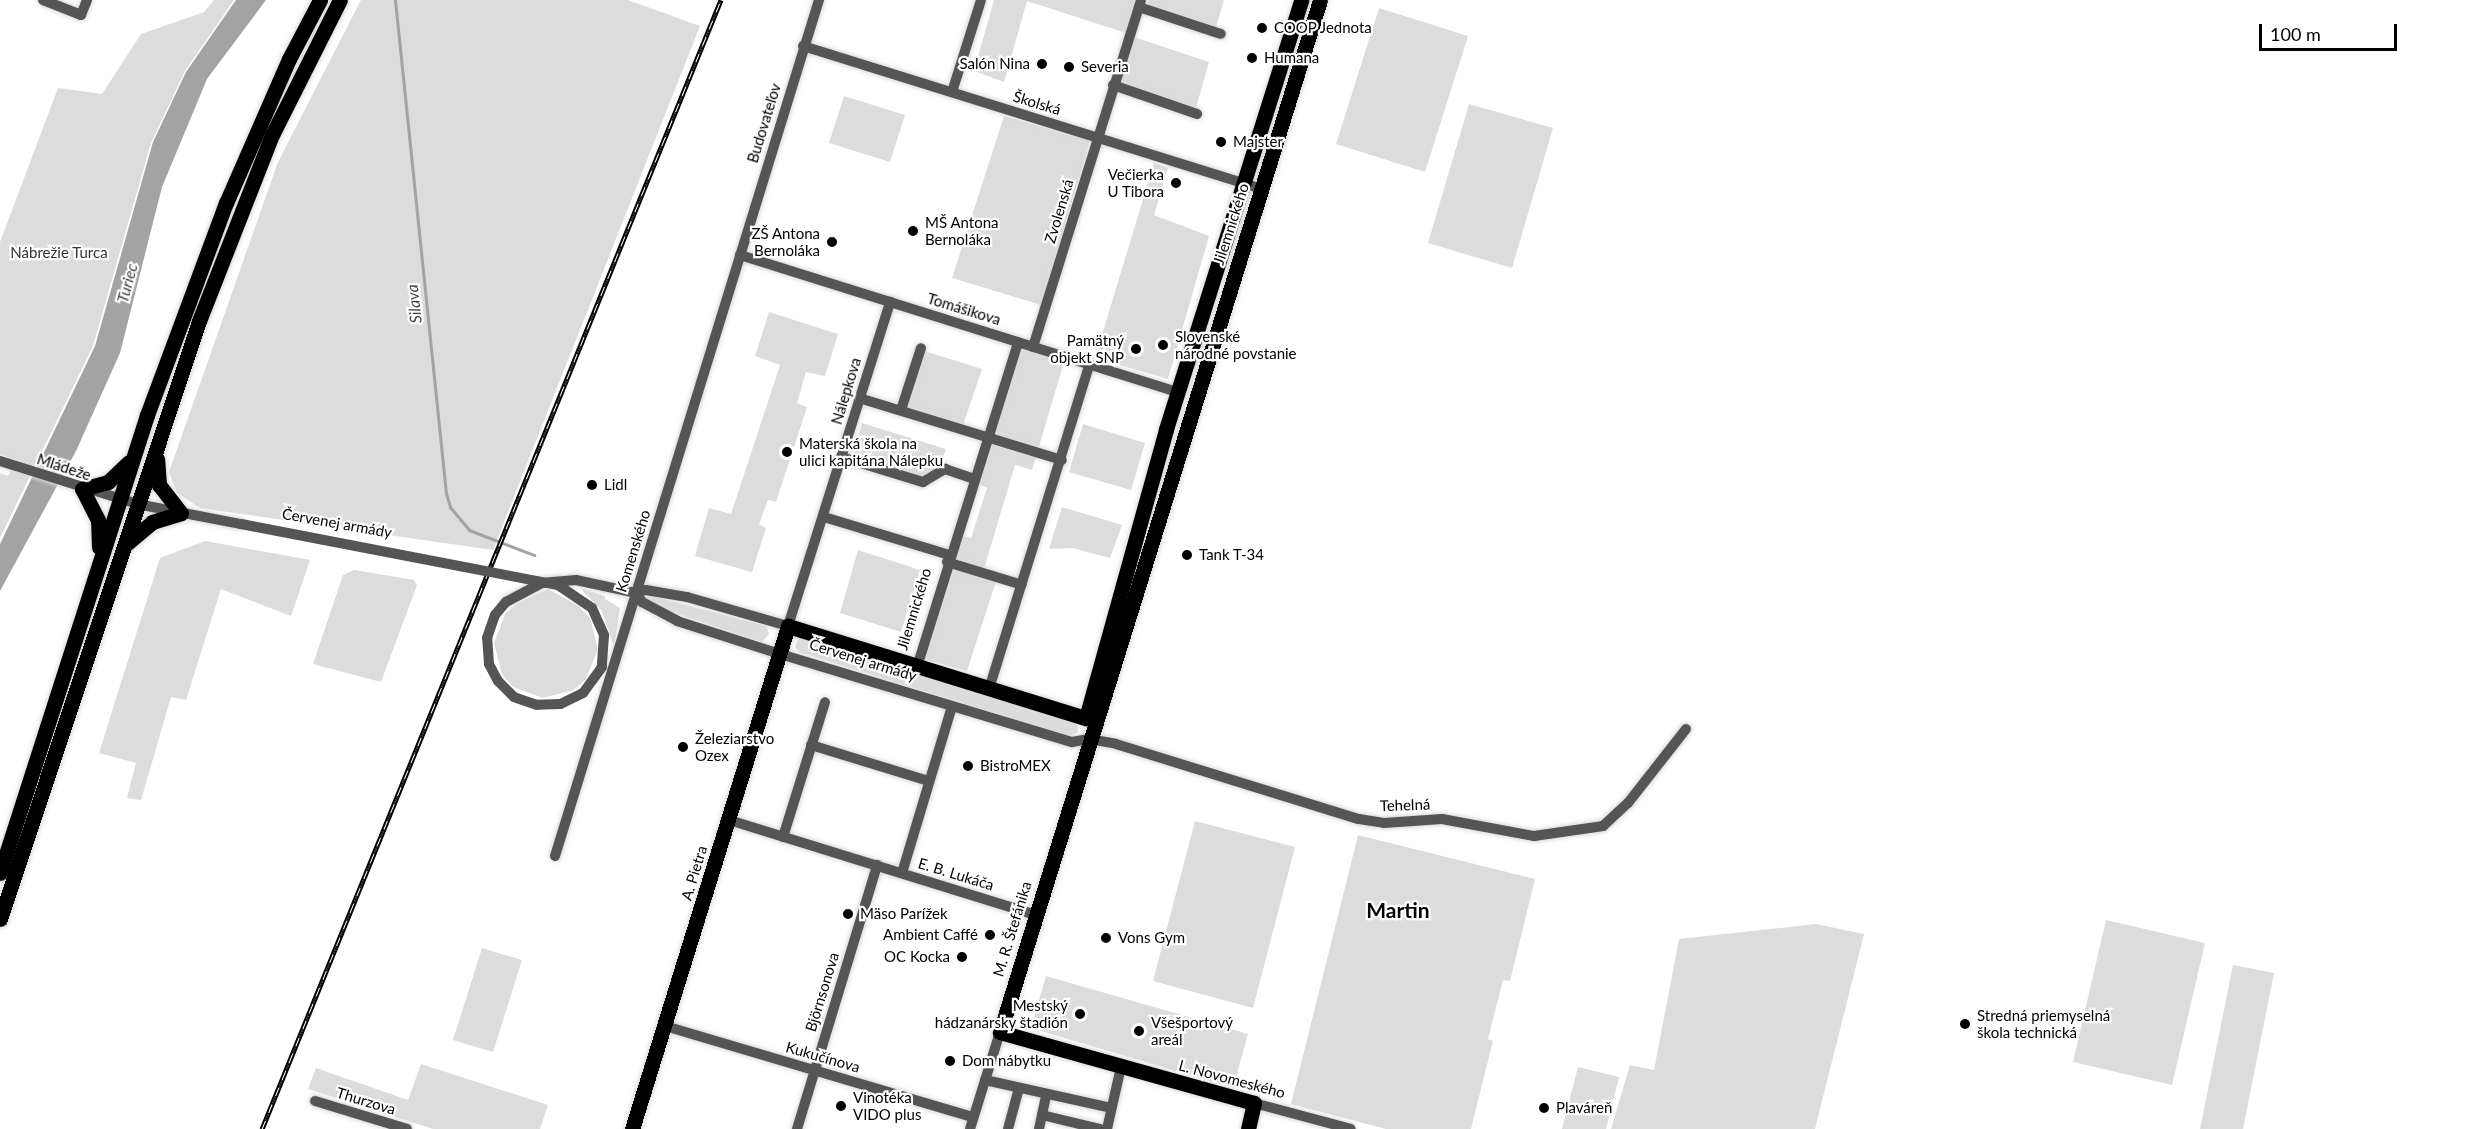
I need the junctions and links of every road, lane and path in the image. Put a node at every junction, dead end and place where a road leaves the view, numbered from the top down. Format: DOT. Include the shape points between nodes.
graph roads {
  1 [pos="43,0"];
  2 [pos="87,0"];
  3 [pos="320,0"];
  4 [pos="340,0"];
  5 [pos="819,0"];
  6 [pos="981,0"];
  7 [pos="1301,0"];
  8 [pos="1320,0"];
  9 [pos="1140,4"];
  10 [pos="1221,34"];
  11 [pos="803,46"];
  12 [pos="1113,85"];
  13 [pos="952,92"];
  14 [pos="1197,114"];
  15 [pos="1097,137"];
  16 [pos="1244,184"];
  17 [pos="1261,189"];
  18 [pos="740,255"];
  19 [pos="890,302"];
  20 [pos="1018,342"];
  21 [pos="1033,346"];
  22 [pos="921,348"];
  23 [pos="1089,366"];
  24 [pos="1178,392"];
  25 [pos="859,398"];
  26 [pos="901,410"];
  27 [pos="988,436"];
  28 [pos="155,450"];
  29 [pos="1159,453"];
  30 [pos="133,457"];
  31 [pos="841,457"];
  32 [pos="1176,458"];
  33 [pos="1062,460"];
  34 [pos="0,461"];
  35 [pos="974,478"];
  36 [pos="77,487"];
  37 [pos="119,499"];
  38 [pos="138,504"];
  39 [pos="181,513"];
  40 [pos="824,517"];
  41 [pos="123,548"];
  42 [pos="948,558"];
  43 [pos="100,559"];
  44 [pos="1022,585"];
  45 [pos="636,593"];
  46 [pos="788,626"];
  47 [pos="780,654"];
  48 [pos="917,667"];
  49 [pos="989,689"];
  50 [pos="825,702"];
  51 [pos="952,706"];
  52 [pos="1086,718"];
  53 [pos="1686,729"];
  54 [pos="1089,739"];
  55 [pos="811,745"];
  56 [pos="929,781"];
  57 [pos="729,820"];
  58 [pos="783,837"];
  59 [pos="555,856"];
  60 [pos="877,865"];
  61 [pos="0,873"];
  62 [pos="902,873"];
  63 [pos="1036,915"];
  64 [pos="0,919"];
  65 [pos="665,1026"];
  66 [pos="1000,1032"];
  67 [pos="1121,1067"];
  68 [pos="814,1070"];
  69 [pos="985,1080"];
  70 [pos="1019,1088"];
  71 [pos="1046,1095"];
  72 [pos="315,1101"];
  73 [pos="1254,1103"];
  74 [pos="1112,1108"];
  75 [pos="1042,1115"];
  76 [pos="974,1117"];
  77 [pos="1302,1117"];
  78 [pos="407,1129"];
  79 [pos="632,1129"];
  80 [pos="797,1129"];
  81 [pos="970,1129"];
  82 [pos="1008,1129"];
  83 [pos="1039,1129"];
  84 [pos="1100,1129"];
  85 [pos="1107,1129"];
  86 [pos="1248,1129"];
  87 [pos="1299,1129"];
  88 [pos="1351,1129"];
  1 -- 2 [label="street" via="81,15"];
  3 -- 30 [label="main road" via="226,203"];
  4 -- 28 [label="main road" via="272,135 242,206"];
  5 -- 11 [label="street, Budovateľov"];
  6 -- 13 [label="street"];
  7 -- 16 [label="main road, Jilemnického"];
  8 -- 17 [label="main road, Jilemnického"];
  9 -- 10 [label="street, Zvolenská"];
  9 -- 12 [label="street, Zvolenská"];
  11 -- 13 [label="street, Školská"];
  11 -- 18 [label="street, Budovateľov"];
  12 -- 14 [label="street"];
  12 -- 15 [label="street, Zvolenská"];
  13 -- 15 [label="street, Školská"];
  15 -- 16 [label="street, Školská"];
  15 -- 21 [label="street, Zvolenská"];
  16 -- 17 [label="street, Školská"];
  16 -- 24 [label="main road, Jilemnického"];
  17 -- 32 [label="main road, Jilemnického"];
  18 -- 19 [label="street, Tomášikova"];
  18 -- 45 [label="street, Komenského"];
  19 -- 20 [label="street, Tomášikova"];
  19 -- 25 [label="street, Nálepkova"];
  20 -- 21 [label="street, Tomášikova"];
  20 -- 27 [label="street, Jilemnického"];
  21 -- 23 [label="street, Tomášikova"];
  22 -- 26 [label="street"];
  23 -- 24 [label="street, Tomášikova"];
  23 -- 33 [label="street"];
  24 -- 29 [label="main road, Jilemnického"];
  25 -- 26 [label="street"];
  25 -- 31 [label="street, Nálepkova"];
  26 -- 27 [label="street"];
  27 -- 33 [label="street"];
  27 -- 35 [label="street, Jilemnického"];
  28 -- 38 [label="main road"];
  28 -- 39 [label="main road" via="159,486"];
  29 -- 32 [label="street"];
  29 -- 52 [label="main road, Jilemnického"];
  30 -- 36 [label="main road" via="114,478"];
  30 -- 37 [label="main road"];
  31 -- 35 [label="street" via="923,482 945,469"];
  31 -- 40 [label="street, Nálepkova"];
  32 -- 54 [label="main road, Jilemnického"];
  33 -- 44 [label="street"];
  34 -- 36 [label="street, Mládeže"];
  35 -- 42 [label="street, Jilemnického"];
  36 -- 37 [label="street, Mládeže"];
  36 -- 43 [label="main road" via="98,520"];
  37 -- 38 [label="street, Červenej armády"];
  37 -- 43 [label="main road"];
  38 -- 39 [label="street, Červenej armády"];
  38 -- 41 [label="main road"];
  39 -- 41 [label="main road" via="152,522"];
  39 -- 45 [label="street, Červenej armády, bridge" via="241,524 558,585 592,608 604,635 602,667 583,693 560,704 537,705 514,697 498,681 489,664 487,638 495,615 506,602 532,586 564,580"];
  40 -- 42 [label="street"];
  40 -- 46 [label="street, Nálepkova"];
  41 -- 64 [label="main road"];
  42 -- 44 [label="street, Jilemnického"];
  42 -- 48 [label="street, Jilemnického"];
  43 -- 61 [label="main road"];
  44 -- 49 [label="street"];
  45 -- 46 [label="street, Červenej armády" via="646,590 687,597"];
  45 -- 47 [label="street, Červenej armády" via="642,602 677,621"];
  45 -- 59 [label="street, Komenského"];
  46 -- 47 [label="main road, A. Pietra"];
  46 -- 48 [label="main road, Červenej armády"];
  47 -- 51 [label="street, Červenej armády"];
  47 -- 57 [label="main road, A. Pietra"];
  48 -- 49 [label="main road, Červenej armády"];
  49 -- 52 [label="main road, Červenej armády"];
  50 -- 55 [label="street"];
  51 -- 54 [label="street, Červenej armády" via="1072,742"];
  51 -- 56 [label="street, E. B. Lukáča"];
  52 -- 54 [label="main road"];
  53 -- 54 [label="street, Tehelná" via="1628,803 1604,826 1534,836 1442,819 1384,823 1359,819 1220,774"];
  54 -- 63 [label="main road, M. R. Štefánika"];
  55 -- 56 [label="street"];
  55 -- 58 [label="street"];
  56 -- 62 [label="street, E. B. Lukáča"];
  57 -- 58 [label="street, E. B. Lukáča"];
  57 -- 65 [label="main road, A. Pietra"];
  58 -- 60 [label="street, E. B. Lukáča"];
  60 -- 62 [label="street, E. B. Lukáča"];
  60 -- 68 [label="street, Björnsonova"];
  62 -- 63 [label="street, E. B. Lukáča"];
  63 -- 66 [label="main road, M. R. Štefánika"];
  65 -- 68 [label="street, Kukučínova"];
  65 -- 79 [label="main road, A. Pietra"];
  66 -- 67 [label="main road, L. Novomeského"];
  66 -- 69 [label="street, M. R. Štefánika"];
  67 -- 73 [label="main road, L. Novomeského"];
  67 -- 74 [label="street"];
  68 -- 76 [label="street, Kukučínova"];
  68 -- 80 [label="street, Björnsonova"];
  69 -- 70 [label="street"];
  69 -- 76 [label="street, M. R. Štefánika"];
  70 -- 71 [label="street"];
  70 -- 82 [label="street"];
  71 -- 74 [label="street"];
  71 -- 75 [label="street"];
  72 -- 78 [label="street, Thurzova"];
  73 -- 77 [label="street, L. Novomeského"];
  73 -- 86 [label="main road"];
  74 -- 85 [label="street"];
  75 -- 83 [label="street"];
  75 -- 84 [label="street"];
  76 -- 81 [label="street, M. R. Štefánika"];
  77 -- 87 [label="street"];
  77 -- 88 [label="street, L. Novomeského"];
}
